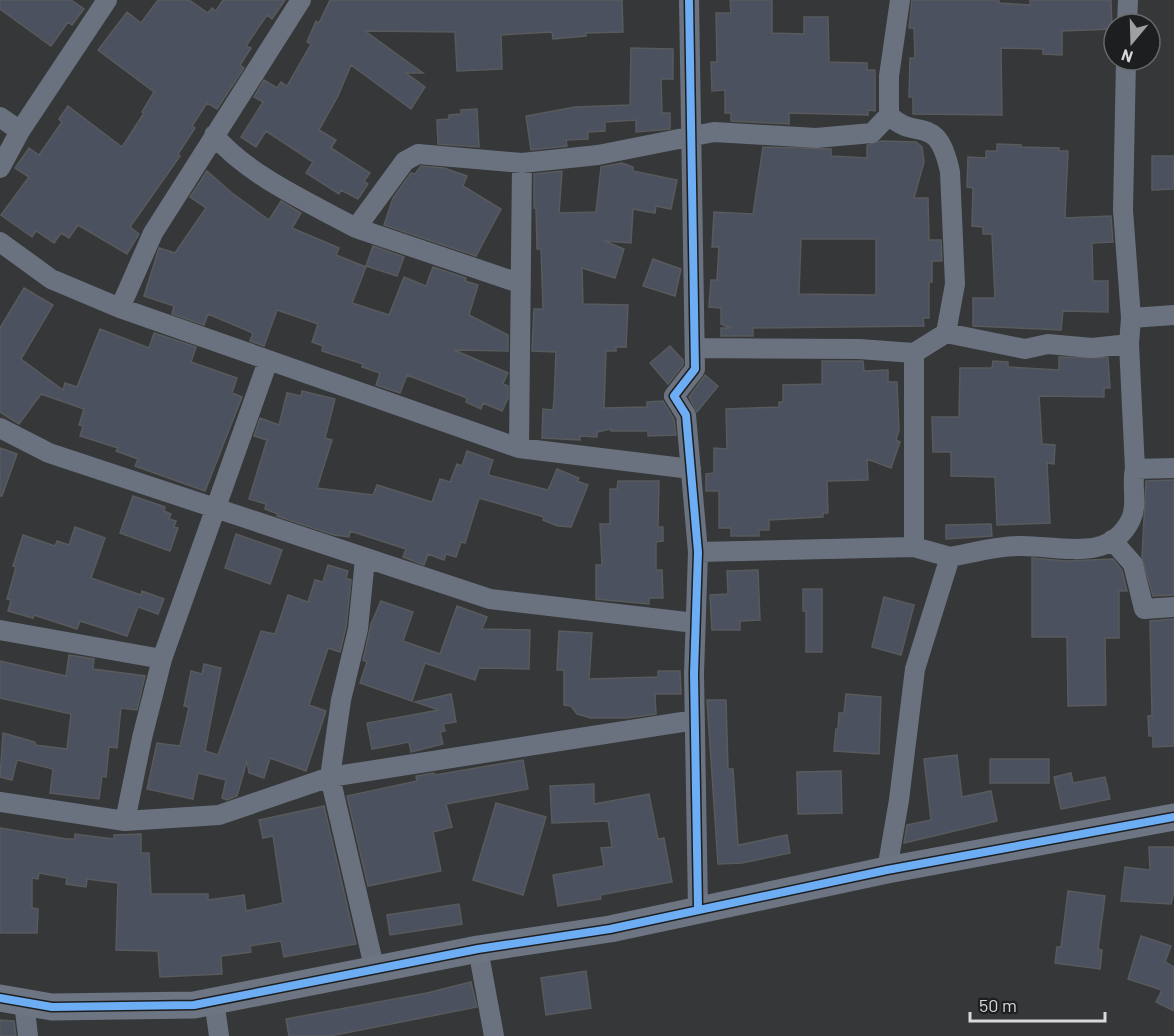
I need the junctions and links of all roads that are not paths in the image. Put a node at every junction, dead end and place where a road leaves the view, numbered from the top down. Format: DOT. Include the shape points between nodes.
graph roads {
  1 [pos="301,0"];
  2 [pos="689,0"];
  3 [pos="900,0"];
  4 [pos="104,1"];
  5 [pos="1126,72"];
  6 [pos="888,115"];
  7 [pos="0,117"];
  8 [pos="20,131"];
  9 [pos="214,135"];
  10 [pos="693,135"];
  11 [pos="522,163"];
  12 [pos="0,168"];
  13 [pos="356,228"];
  14 [pos="0,242"];
  15 [pos="519,283"];
  16 [pos="120,308"];
  17 [pos="1174,315"];
  18 [pos="1131,318"];
  19 [pos="946,333"];
  20 [pos="1130,344"];
  21 [pos="695,348"];
  22 [pos="914,354"];
  23 [pos="268,361"];
  24 [pos="0,428"];
  25 [pos="519,448"];
  26 [pos="1174,468"];
  27 [pos="691,469"];
  28 [pos="1135,469"];
  29 [pos="216,510"];
  30 [pos="1113,540"];
  31 [pos="914,547"];
  32 [pos="698,552"];
  33 [pos="950,557"];
  34 [pos="365,559"];
  35 [pos="1174,607"];
  36 [pos="695,623"];
  37 [pos="0,630"];
  38 [pos="162,659"];
  39 [pos="695,720"];
  40 [pos="330,777"];
  41 [pos="0,802"];
  42 [pos="1174,818"];
  43 [pos="125,821"];
  44 [pos="887,870"];
  45 [pos="698,908"];
  46 [pos="478,949"];
  47 [pos="375,971"];
  48 [pos="12,1000"];
  49 [pos="214,1000"];
  50 [pos="28,1036"];
  51 [pos="219,1036"];
  52 [pos="494,1036"];
  1 -- 9 [label="street"];
  2 -- 10 [label="street"];
  3 -- 6 [label="street" via="889,76"];
  4 -- 8 [label="street"];
  5 -- 18 [label="street" via="1123,210"];
  6 -- 10 [label="street" via="872,133 816,138 714,132"];
  6 -- 19 [label="street" via="894,121 928,131 939,139 946,154 955,284"];
  7 -- 8 [label="street"];
  8 -- 12 [label="street"];
  9 -- 13 [label="street" via="246,164"];
  9 -- 16 [label="street" via="153,233"];
  10 -- 11 [label="street" via="598,155"];
  10 -- 21 [label="street"];
  11 -- 13 [label="street" via="418,154 405,161"];
  11 -- 15 [label="street"];
  13 -- 15 [label="street"];
  14 -- 16 [label="street" via="51,279"];
  15 -- 25 [label="street"];
  16 -- 23 [label="street"];
  17 -- 18 [label="street"];
  18 -- 20 [label="street"];
  19 -- 20 [label="street" via="1025,349 1048,344 1092,348"];
  19 -- 22 [label="street"];
  20 -- 28 [label="street"];
  21 -- 22 [label="street" via="859,349"];
  21 -- 27 [label="street" via="695,369 674,396 686,416"];
  22 -- 31 [label="street"];
  23 -- 25 [label="street"];
  23 -- 29 [label="street"];
  24 -- 29 [label="street" via="50,453"];
  25 -- 27 [label="street"];
  26 -- 28 [label="street"];
  27 -- 32 [label="street"];
  28 -- 30 [label="street" via="1133,517 1120,537"];
  29 -- 34 [label="street"];
  29 -- 38 [label="street"];
  30 -- 33 [label="street" via="1094,550 1017,546"];
  30 -- 35 [label="street" via="1133,564 1144,609"];
  31 -- 32 [label="street"];
  31 -- 33 [label="street"];
  32 -- 36 [label="street"];
  33 -- 44 [label="street" via="915,669"];
  34 -- 36 [label="street" via="490,600"];
  34 -- 40 [label="street" via="357,629"];
  36 -- 39 [label="street"];
  37 -- 38 [label="street"];
  38 -- 43 [label="street"];
  39 -- 40 [label="street"];
  39 -- 45 [label="street"];
  40 -- 43 [label="street" via="219,815"];
  40 -- 47 [label="street"];
  41 -- 43 [label="street"];
  42 -- 44 [label="street"];
  44 -- 45 [label="street"];
  45 -- 46 [label="street" via="610,929"];
  46 -- 47 [label="street"];
  46 -- 52 [label="street"];
  47 -- 49 [label="street"];
  48 -- 49 [label="street" via="52,1007 194,1005"];
  48 -- 50 [label="street"];
  49 -- 51 [label="street"];
}
